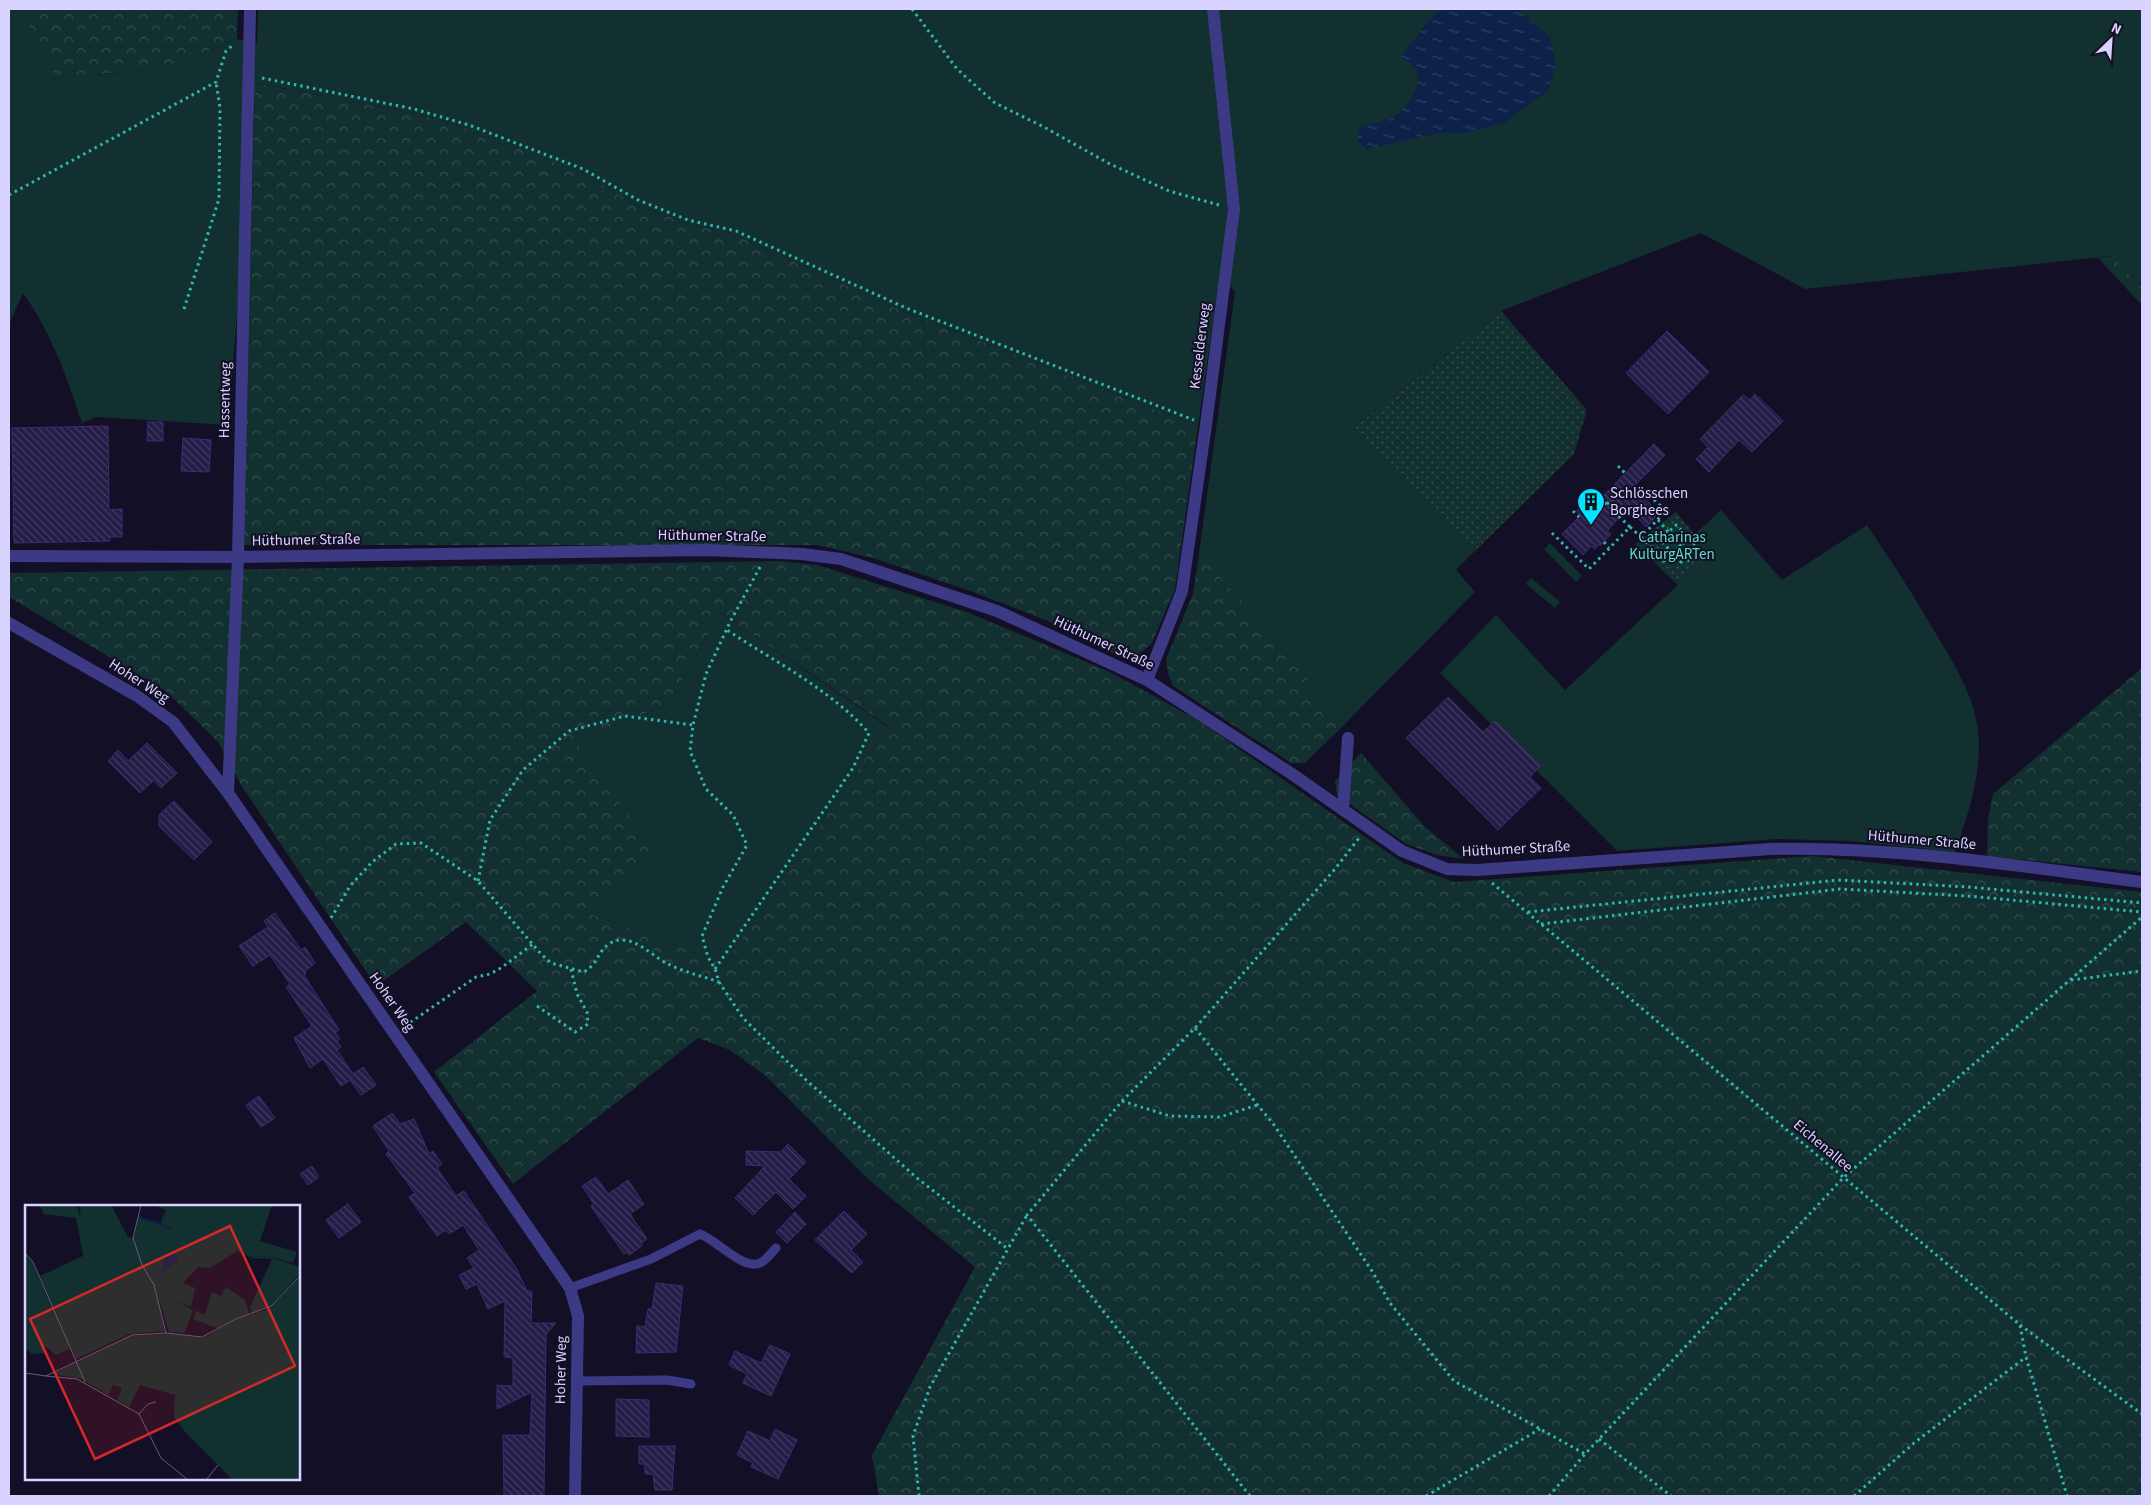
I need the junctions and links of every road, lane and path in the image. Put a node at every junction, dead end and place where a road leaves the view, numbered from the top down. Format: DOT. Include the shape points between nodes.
graph roads {
  1 [pos="250,9"];
  2 [pos="912,9"];
  3 [pos="1213,9"];
  4 [pos="247,59"];
  5 [pos="216,82"];
  6 [pos="9,195"];
  7 [pos="1234,209"];
  8 [pos="184,309"];
  9 [pos="1206,425"];
  10 [pos="1618,466"];
  11 [pos="1625,473"];
  12 [pos="1593,490"];
  13 [pos="1641,495"];
  14 [pos="1616,496"];
  15 [pos="1607,504"];
  16 [pos="1628,508"];
  17 [pos="1573,511"];
  18 [pos="1620,516"];
  19 [pos="1579,517"];
  20 [pos="1656,520"];
  21 [pos="1630,527"];
  22 [pos="1668,532"];
  23 [pos="1552,533"];
  24 [pos="1641,537"];
  25 [pos="1689,538"];
  26 [pos="1604,542"];
  27 [pos="1681,546"];
  28 [pos="1697,547"];
  29 [pos="1610,548"];
  30 [pos="1685,551"];
  31 [pos="1693,551"];
  32 [pos="768,553"];
  33 [pos="1673,553"];
  34 [pos="1703,554"];
  35 [pos="9,556"];
  36 [pos="238,557"];
  37 [pos="1685,558"];
  38 [pos="9,623"];
  39 [pos="727,630"];
  40 [pos="1147,680"];
  41 [pos="692,725"];
  42 [pos="1348,738"];
  43 [pos="228,793"];
  44 [pos="1343,810"];
  45 [pos="1368,827"];
  46 [pos="1477,870"];
  47 [pos="478,881"];
  48 [pos="2142,882"];
  49 [pos="2142,903"];
  50 [pos="1527,912"];
  51 [pos="2142,912"];
  52 [pos="2142,917"];
  53 [pos="1540,924"];
  54 [pos="323,931"];
  55 [pos="532,944"];
  56 [pos="571,969"];
  57 [pos="715,969"];
  58 [pos="2142,971"];
  59 [pos="2069,981"];
  60 [pos="719,982"];
  61 [pos="537,1006"];
  62 [pos="1195,1028"];
  63 [pos="394,1033"];
  64 [pos="1122,1101"];
  65 [pos="1257,1105"];
  66 [pos="1843,1178"];
  67 [pos="1027,1215"];
  68 [pos="776,1248"];
  69 [pos="1008,1249"];
  70 [pos="570,1288"];
  71 [pos="2020,1325"];
  72 [pos="2026,1357"];
  73 [pos="577,1381"];
  74 [pos="691,1384"];
  75 [pos="2142,1414"];
  76 [pos="1540,1429"];
  77 [pos="1600,1439"];
  78 [pos="1585,1454"];
  79 [pos="575,1496"];
  80 [pos="919,1496"];
  81 [pos="1250,1496"];
  82 [pos="1426,1496"];
  83 [pos="1549,1496"];
  84 [pos="1671,1496"];
  85 [pos="1854,1496"];
  86 [pos="2067,1496"];
  1 -- 4 [label="street, Hassentweg"];
  2 -- 7 [label="path" via="957,69 995,103 1108,164 1169,191"];
  3 -- 7 [label="street, Kesselderweg"];
  4 -- 5 [label="path" via="237,42 226,51"];
  4 -- 9 [label="path" via="260,78 414,109 469,125 583,169 638,200 688,220 736,230 906,308"];
  4 -- 36 [label="street, Hassentweg"];
  5 -- 6 [label="path"];
  5 -- 8 [label="path" via="220,108 219,198"];
  7 -- 9 [label="street, Kesselderweg"];
  9 -- 40 [label="street, Kesselderweg" via="1182,591"];
  10 -- 11 [label="path"];
  12 -- 15 [label="path"];
  13 -- 20 [label="path" via="1645,491 1666,511"];
  14 -- 15 [label="path"];
  15 -- 18 [label="path"];
  16 -- 18 [label="path"];
  17 -- 19 [label="path"];
  18 -- 21 [label="path"];
  20 -- 22 [label="path"];
  20 -- 24 [label="path"];
  21 -- 24 [label="path"];
  21 -- 29 [label="path"];
  22 -- 25 [label="path" via="1676,525"];
  22 -- 27 [label="path"];
  22 -- 33 [label="path" via="1660,540"];
  23 -- 29 [label="path" via="1589,569"];
  24 -- 33 [label="path" via="1664,561"];
  25 -- 27 [label="path"];
  25 -- 28 [label="path"];
  26 -- 29 [label="path"];
  27 -- 30 [label="path"];
  27 -- 33 [label="path"];
  28 -- 31 [label="path"];
  28 -- 34 [label="path"];
  30 -- 31 [label="path"];
  30 -- 37 [label="path"];
  31 -- 37 [label="path" via="1694,558"];
  32 -- 36 [label="street, Hüthumer Straße" via="706,550"];
  32 -- 39 [label="path"];
  32 -- 40 [label="street, Hüthumer Straße" via="841,559 996,611"];
  33 -- 37 [label="path" via="1680,562"];
  35 -- 36 [label="street, Hüthumer Straße"];
  36 -- 43 [label="street, Hassentweg"];
  38 -- 43 [label="street, Hoher Weg" via="137,696 173,722"];
  39 -- 41 [label="path" via="706,674"];
  39 -- 57 [label="path" via="819,690 853,715 869,733 853,768"];
  40 -- 44 [label="street, Hüthumer Straße"];
  41 -- 47 [label="path" via="625,716 569,731 523,770 490,820"];
  41 -- 57 [label="path" via="690,752 706,789 733,815 747,846 723,887 702,936"];
  42 -- 44 [label="street"];
  43 -- 54 [label="street, Hoher Weg"];
  44 -- 45 [label="street, Hüthumer Straße"];
  45 -- 46 [label="street, Hüthumer Straße" via="1402,851 1447,868"];
  45 -- 62 [label="path"];
  46 -- 48 [label="street, Hüthumer Straße" via="1816,848 1972,860"];
  46 -- 50 [label="path, Eichenallee"];
  47 -- 54 [label="path" via="421,843 396,844 372,862 350,886"];
  47 -- 55 [label="path"];
  49 -- 50 [label="path" via="1969,887 1838,880"];
  50 -- 53 [label="path, Eichenallee"];
  51 -- 53 [label="path" via="1968,896 1840,889"];
  52 -- 59 [label="path"];
  53 -- 66 [label="path, Eichenallee"];
  54 -- 63 [label="street, Hoher Weg"];
  55 -- 56 [label="path" via="550,963"];
  55 -- 63 [label="path" via="501,968 476,977"];
  56 -- 60 [label="path" via="584,972 594,967 609,944 619,940 639,944 667,964"];
  56 -- 61 [label="path" via="577,994 587,1012 588,1024 575,1032"];
  57 -- 60 [label="path"];
  58 -- 59 [label="path"];
  59 -- 66 [label="path"];
  60 -- 69 [label="path" via="743,1018 806,1079 917,1178"];
  62 -- 64 [label="path"];
  62 -- 65 [label="path"];
  63 -- 70 [label="street, Hoher Weg"];
  64 -- 65 [label="path" via="1170,1116 1220,1117"];
  64 -- 67 [label="path"];
  65 -- 76 [label="path" via="1372,1271 1390,1303 1454,1381"];
  66 -- 71 [label="path, Eichenallee"];
  66 -- 77 [label="path"];
  67 -- 69 [label="path"];
  67 -- 81 [label="path"];
  68 -- 70 [label="lane" via="762,1262 753,1264 744,1262 708,1236 700,1234 651,1259"];
  69 -- 80 [label="path" via="930,1387 913,1436"];
  70 -- 73 [label="street, Hoher Weg" via="578,1316"];
  71 -- 72 [label="path"];
  71 -- 75 [label="path, Eichenallee"];
  72 -- 85 [label="path" via="1914,1443"];
  72 -- 86 [label="path"];
  73 -- 74 [label="lane" via="667,1380"];
  73 -- 79 [label="street, Hoher Weg"];
  76 -- 78 [label="path"];
  76 -- 82 [label="path"];
  77 -- 78 [label="path"];
  77 -- 84 [label="path"];
  78 -- 83 [label="path"];
}
